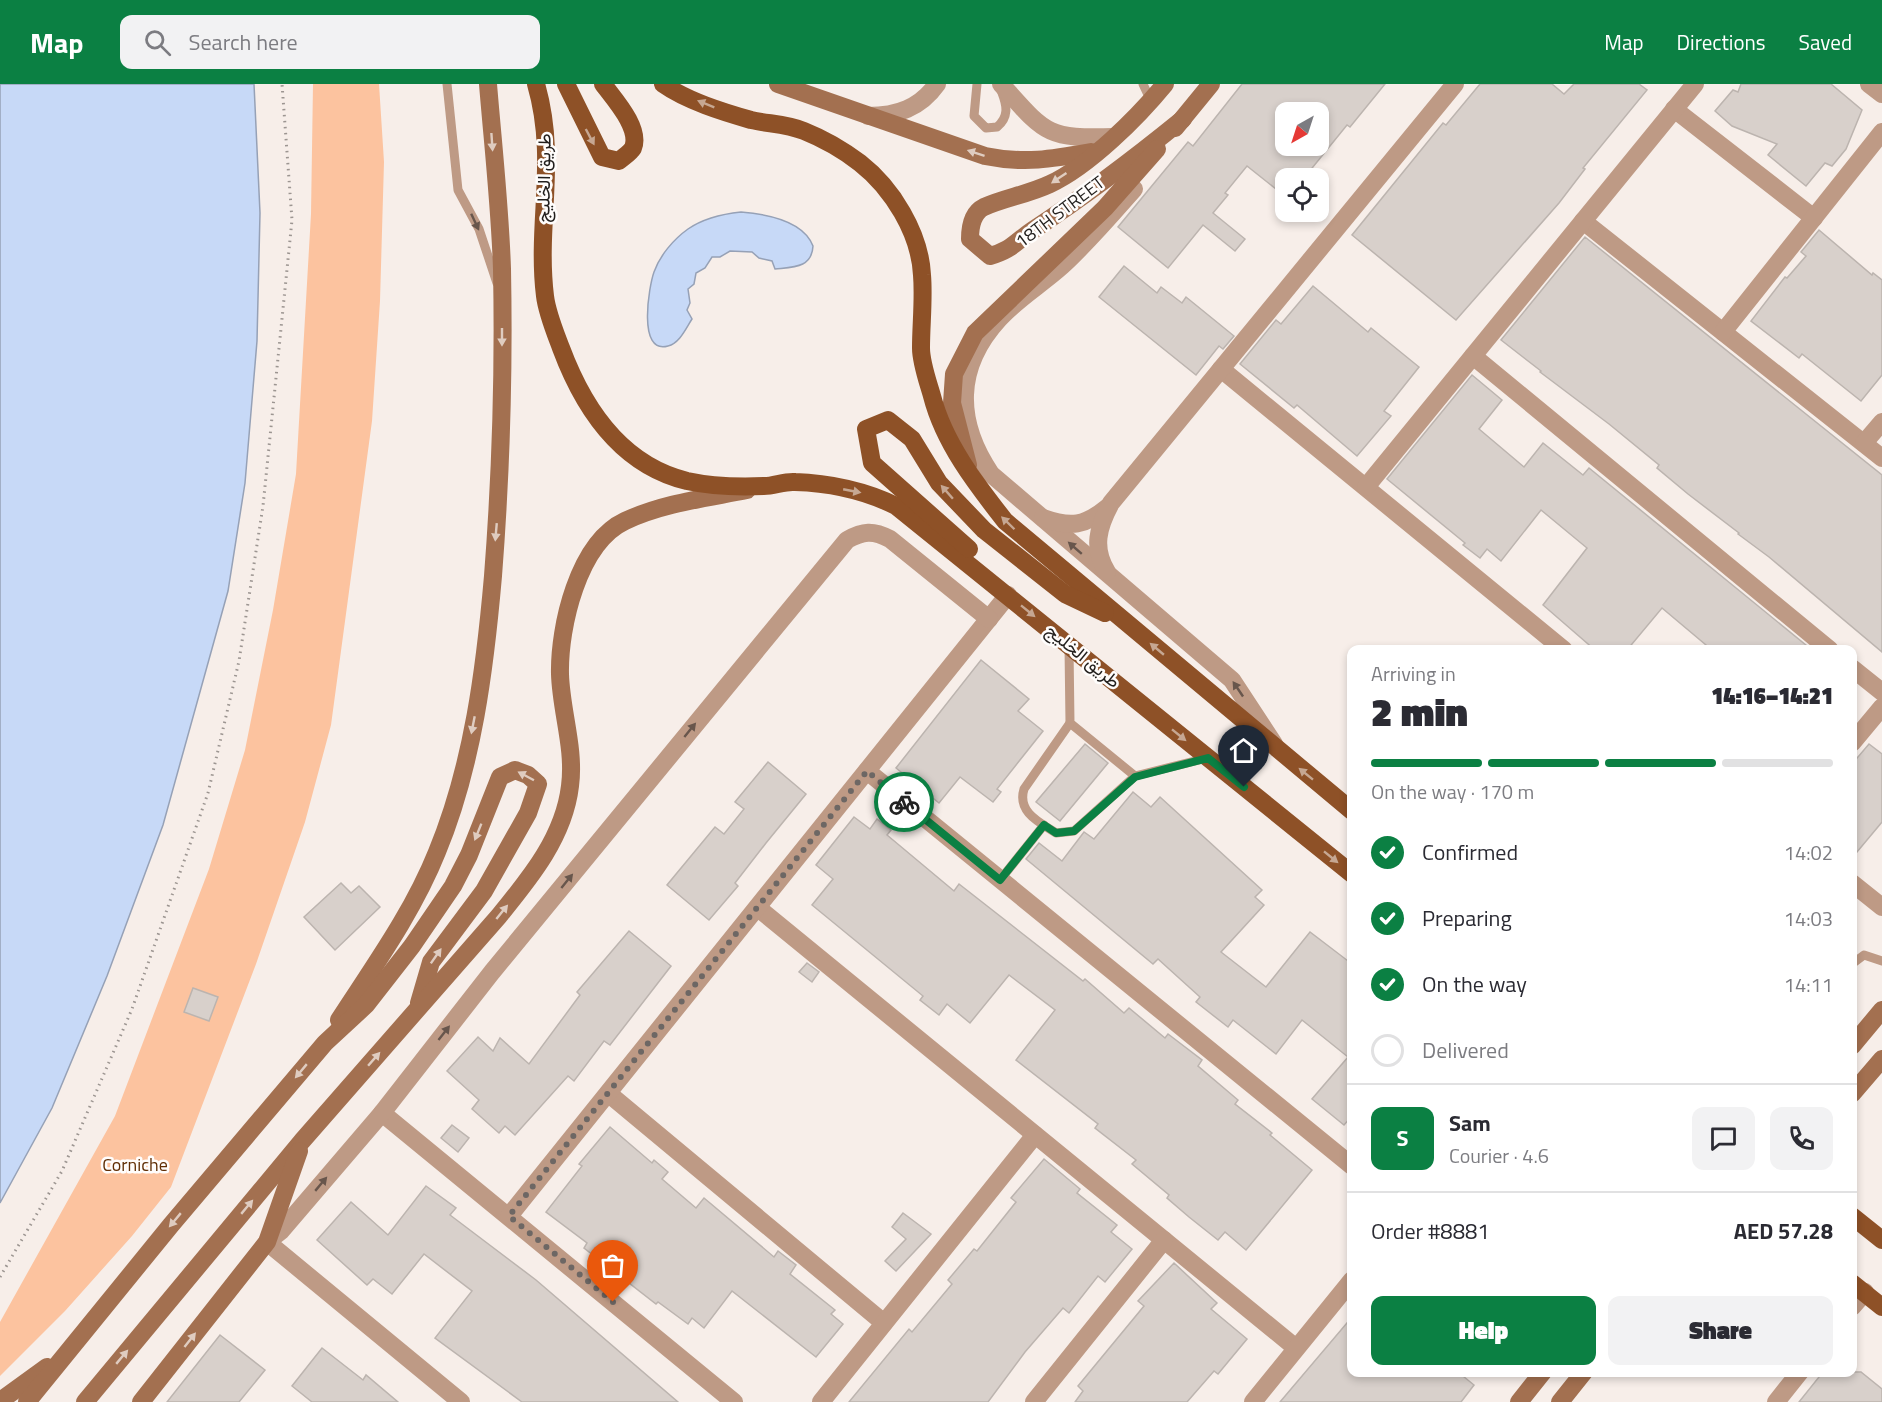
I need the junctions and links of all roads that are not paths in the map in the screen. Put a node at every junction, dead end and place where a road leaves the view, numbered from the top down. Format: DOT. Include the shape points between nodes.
graph roads {
  1 [pos="447,84"];
  2 [pos="488,84"];
  3 [pos="536,84"];
  4 [pos="566,84"];
  5 [pos="603,84"];
  6 [pos="663,84"];
  7 [pos="778,84"];
  8 [pos="937,84"];
  9 [pos="977,84"];
  10 [pos="999,84"];
  11 [pos="1143,84"];
  12 [pos="1165,84"];
  13 [pos="1211,84"];
  14 [pos="1455,84"];
  15 [pos="1695,84"];
  16 [pos="1869,84"];
  17 [pos="1882,94"];
  18 [pos="1151,101"];
  19 [pos="1674,109"];
  20 [pos="866,116"];
  21 [pos="1183,119"];
  22 [pos="1882,132"];
  23 [pos="1113,137"];
  24 [pos="1096,152"];
  25 [pos="1814,218"];
  26 [pos="1582,221"];
  27 [pos="502,296"];
  28 [pos="1723,332"];
  29 [pos="1473,356"];
  30 [pos="1221,369"];
  31 [pos="1882,422"];
  32 [pos="1864,443"];
  33 [pos="1882,458"];
  34 [pos="975,483"];
  35 [pos="764,486"];
  36 [pos="1366,487"];
  37 [pos="1111,504"];
  38 [pos="1037,516"];
  39 [pos="1119,585"];
  40 [pos="1008,595"];
  41 [pos="989,619"];
  42 [pos="1128,624"];
  43 [pos="1069,644"];
  44 [pos="1558,645"];
  45 [pos="1824,645"];
  46 [pos="1857,672"];
  47 [pos="1882,692"];
  48 [pos="1882,707"];
  49 [pos="1070,723"];
  50 [pos="1857,737"];
  51 [pos="1282,755"];
  52 [pos="1208,758"];
  53 [pos="867,771"];
  54 [pos="1135,777"];
  55 [pos="1347,807"];
  56 [pos="1044,825"];
  57 [pos="1347,870"];
  58 [pos="1000,880"];
  59 [pos="1857,888"];
  60 [pos="1882,907"];
  61 [pos="758,908"];
  62 [pos="1857,960"];
  63 [pos="1882,961"];
  64 [pos="417,1010"];
  65 [pos="1882,1010"];
  66 [pos="1857,1040"];
  67 [pos="325,1043"];
  68 [pos="1878,1064"];
  69 [pos="1857,1088"];
  70 [pos="609,1094"];
  71 [pos="382,1113"];
  72 [pos="1035,1135"];
  73 [pos="302,1141"];
  74 [pos="1347,1162"];
  75 [pos="509,1216"];
  76 [pos="1857,1220"];
  77 [pos="1164,1240"];
  78 [pos="1882,1240"];
  79 [pos="267,1242"];
  80 [pos="1347,1286"];
  81 [pos="1858,1288"];
  82 [pos="1882,1306"];
  83 [pos="884,1323"];
  84 [pos="1296,1348"];
  85 [pos="68,1352"];
  86 [pos="1539,1377"];
  87 [pos="1580,1377"];
  88 [pos="1796,1377"];
  89 [pos="0,1401"];
  90 [pos="27,1402"];
  91 [pos="85,1402"];
  92 [pos="141,1402"];
  93 [pos="461,1402"];
  94 [pos="734,1402"];
  95 [pos="821,1402"];
  96 [pos="1034,1402"];
  97 [pos="1253,1402"];
  98 [pos="1519,1402"];
  99 [pos="1560,1402"];
  100 [pos="1776,1402"];
  1 -- 27 [label="lane, one-way" via="458,190 478,229"];
  2 -- 27 [label="main road, one-way"];
  3 -- 35 [label="main road, طريق الخليج" via="548,144 543,237 545,298 577,389 610,436 660,470 687,480"];
  4 -- 5 [label="main road, one-way" via="602,157 619,161 632,150 635,137"];
  34 -- 6 [label="main road, one-way" via="938,415 921,348 922,272 916,243 883,184 861,163 804,131 752,120"];
  7 -- 20 [label="main road"];
  8 -- 20 [label="street" via="918,104 907,109 884,116"];
  9 -- 10 [label="lane" via="974,116 981,125 992,128 1002,123 1007,112"];
  10 -- 23 [label="street" via="1039,125 1055,134 1072,138"];
  11 -- 18 [label="lane"];
  12 -- 18 [label="main road, 18TH STREET"];
  13 -- 21 [label="main road"];
  14 -- 30 [label="street"];
  15 -- 19 [label="street"];
  16 -- 17 [label="street"];
  18 -- 23 [label="main road, 18TH STREET"];
  19 -- 25 [label="street"];
  19 -- 26 [label="street"];
  24 -- 20 [label="main road, one-way" via="1014,162"];
  24 -- 21 [label="main road, 18TH STREET, one-way" via="1053,182 983,208 970,226 970,239 990,256 1010,250"];
  21 -- 34 [label="main road" via="1105,208 975,333 954,374 952,403 962,449"];
  21 -- 38 [label="street" via="1149,172 1098,230 1000,317 969,367 965,418 979,457 1006,489"];
  22 -- 25 [label="street"];
  23 -- 24 [label="main road, 18TH STREET"];
  25 -- 28 [label="street"];
  26 -- 28 [label="street"];
  26 -- 29 [label="street"];
  27 -- 67 [label="main road, one-way" via="501,483 484,656 468,748 450,818 422,887"];
  28 -- 32 [label="street"];
  29 -- 36 [label="street"];
  29 -- 45 [label="street"];
  30 -- 36 [label="street"];
  30 -- 37 [label="street"];
  31 -- 32 [label="street"];
  32 -- 33 [label="street"];
  42 -- 34 [label="main road, one-way" via="1005,521"];
  35 -- 40 [label="main road, طريق الخليج, one-way" via="794,482 855,490 896,506"];
  64 -- 35 [label="main road, one-way" via="525,883 560,829 570,786 570,746 560,673 569,602 587,560 622,522 669,506"];
  36 -- 44 [label="street"];
  37 -- 38 [label="street" via="1080,524"];
  37 -- 39 [label="street" via="1101,522 1097,548 1100,560"];
  39 -- 38 [label="street, one-way"];
  51 -- 39 [label="street, one-way" via="1232,680"];
  40 -- 41 [label="street"];
  42 -- 40 [label="main road, one-way" via="1065,594 984,530 939,483 912,439 888,420 866,429 872,463 964,543"];
  40 -- 43 [label="main road, طريق الخليج, one-way"];
  41 -- 53 [label="street"];
  71 -- 41 [label="street, one-way" via="492,972 847,540 867,531 890,539"];
  51 -- 42 [label="main road, one-way"];
  43 -- 49 [label="lane"];
  43 -- 52 [label="main road, طريق الخليج, one-way"];
  46 -- 47 [label="street"];
  48 -- 50 [label="street"];
  49 -- 54 [label="lane"];
  49 -- 56 [label="lane" via="1024,789 1021,800 1023,808"];
  55 -- 51 [label="main road, one-way"];
  52 -- 54 [label="lane"];
  52 -- 57 [label="main road, طريق الخليج, one-way"];
  53 -- 58 [label="street"];
  53 -- 61 [label="street"];
  54 -- 56 [label="lane" via="1074,831 1056,833"];
  56 -- 58 [label="lane"];
  58 -- 74 [label="street"];
  59 -- 60 [label="street"];
  61 -- 70 [label="street"];
  61 -- 72 [label="street"];
  62 -- 63 [label="lane" via="1864,955"];
  64 -- 67 [label="main road, one-way" via="431,962 484,891 528,813 538,784 528,775 515,770 500,777 469,855 433,917 366,1005"];
  73 -- 64 [label="main road, one-way"];
  65 -- 66 [label="main road"];
  66 -- 68 [label="main road" via="1862,1054"];
  67 -- 85 [label="main road, one-way"];
  68 -- 69 [label="main road"];
  70 -- 75 [label="street"];
  70 -- 83 [label="street"];
  71 -- 75 [label="street"];
  79 -- 71 [label="street, one-way" via="281,1231"];
  72 -- 77 [label="street"];
  72 -- 83 [label="street"];
  73 -- 79 [label="main road"];
  91 -- 73 [label="main road, one-way"];
  75 -- 94 [label="street"];
  76 -- 78 [label="main road"];
  77 -- 84 [label="street"];
  77 -- 96 [label="street"];
  92 -- 79 [label="main road, one-way"];
  79 -- 93 [label="street"];
  80 -- 84 [label="street"];
  81 -- 82 [label="main road"];
  83 -- 95 [label="street"];
  84 -- 97 [label="street"];
  85 -- 89 [label="main road"];
  85 -- 90 [label="main road"];
  86 -- 98 [label="main road"];
  87 -- 99 [label="main road"];
  88 -- 100 [label="street"];
}
